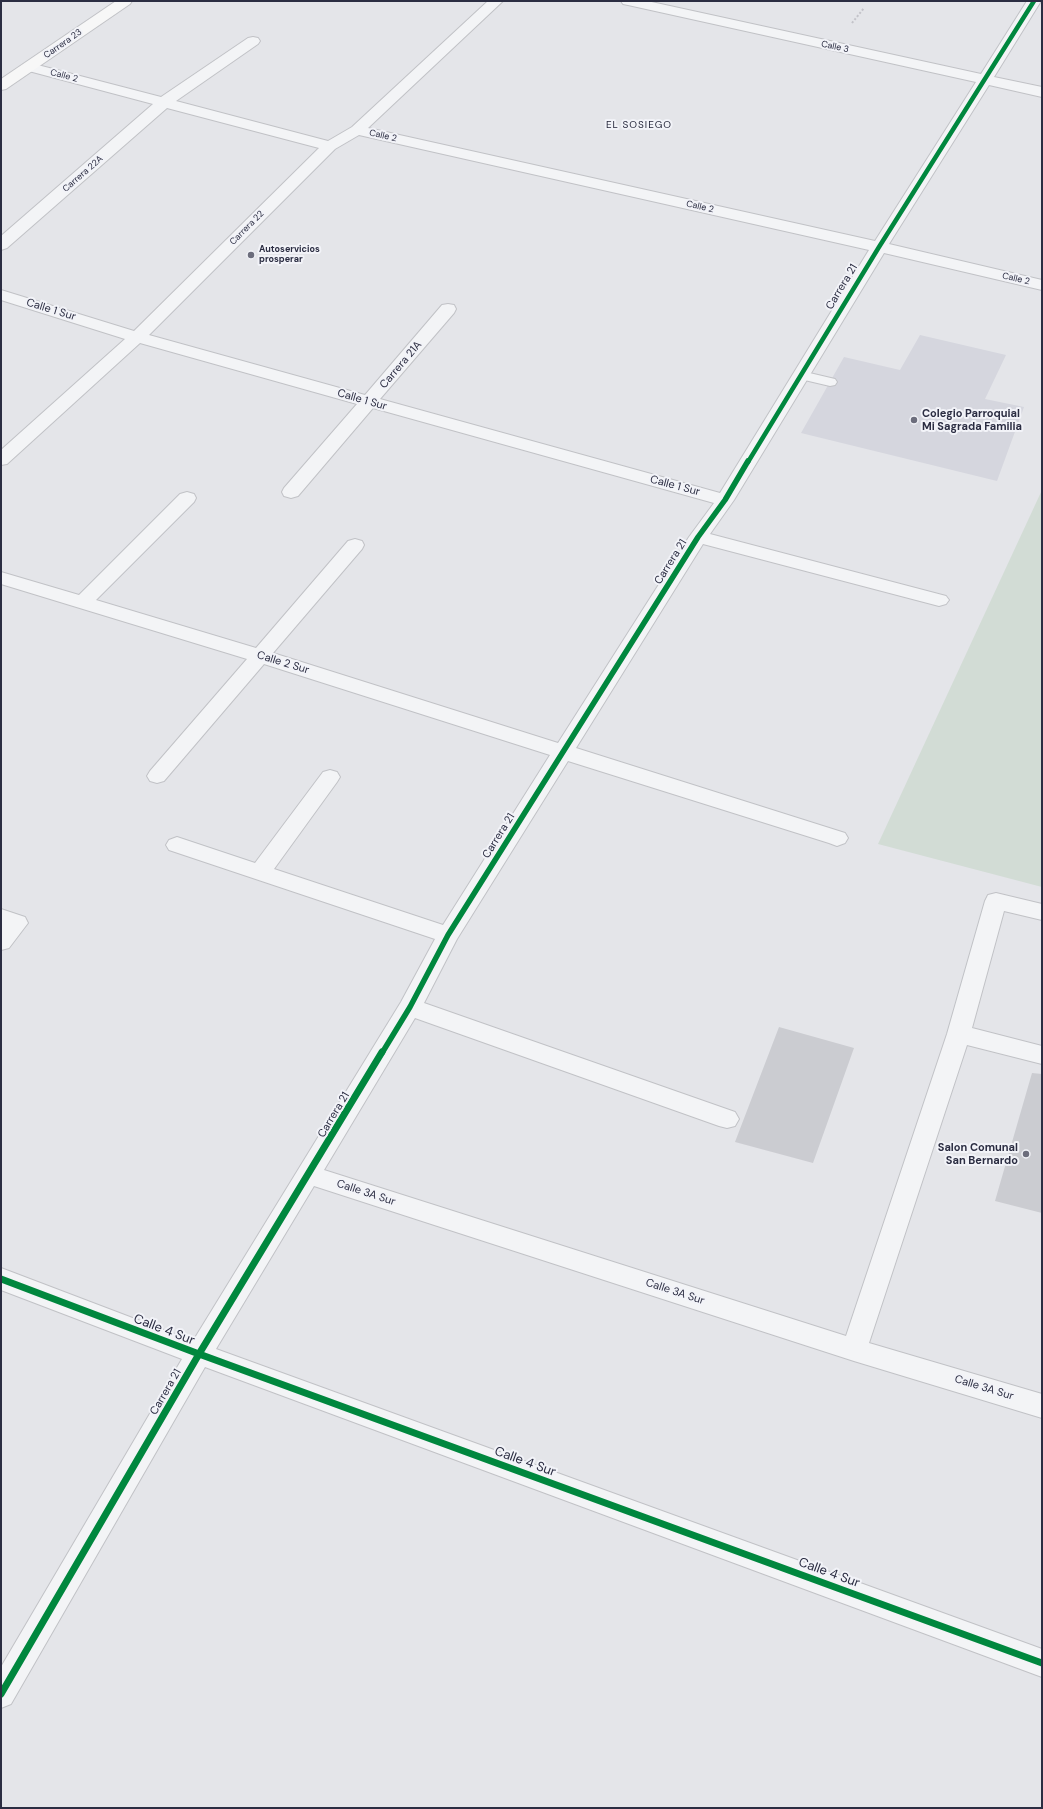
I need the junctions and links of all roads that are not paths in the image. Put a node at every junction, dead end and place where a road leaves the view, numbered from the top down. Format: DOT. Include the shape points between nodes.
graph roads {
  1 [pos="125,1"];
  2 [pos="496,1"];
  3 [pos="628,1"];
  4 [pos="1034,1"];
  5 [pos="253,41"];
  6 [pos="30,67"];
  7 [pos="984,80"];
  8 [pos="1,86"];
  9 [pos="1042,92"];
  10 [pos="164,102"];
  11 [pos="357,130"];
  12 [pos="330,146"];
  13 [pos="1,245"];
  14 [pos="879,246"];
  15 [pos="1042,285"];
  16 [pos="1,295"];
  17 [pos="448,309"];
  18 [pos="137,336"];
  19 [pos="801,375"];
  20 [pos="830,382"];
  21 [pos="370,402"];
  22 [pos="1,460"];
  23 [pos="291,492"];
  24 [pos="187,498"];
  25 [pos="725,500"];
  26 [pos="698,537"];
  27 [pos="355,546"];
  28 [pos="1,578"];
  29 [pos="938,600"];
  30 [pos="83,602"];
  31 [pos="260,656"];
  32 [pos="565,751"];
  33 [pos="157,776"];
  34 [pos="330,777"];
  35 [pos="837,838"];
  36 [pos="177,845"];
  37 [pos="259,873"];
  38 [pos="1042,912"];
  39 [pos="1,917"];
  40 [pos="448,935"];
  41 [pos="1,942"];
  42 [pos="410,1007"];
  43 [pos="959,1034"];
  44 [pos="1042,1055"];
  45 [pos="727,1119"];
  46 [pos="309,1175"];
  47 [pos="1,1279"];
  48 [pos="854,1350"];
  49 [pos="199,1354"];
  50 [pos="1042,1406"];
  51 [pos="1042,1663"];
  52 [pos="1,1694"];
  1 -- 6 [label="street, Carrera 23"];
  2 -- 11 [label="street, Carrera 22"];
  3 -- 7 [label="street, Calle 3"];
  4 -- 7 [label="street, Carrera 21"];
  5 -- 10 [label="street, Carrera 22A"];
  6 -- 8 [label="street, Carrera 23"];
  6 -- 10 [label="street, Calle 2"];
  7 -- 9 [label="street, Calle 3"];
  7 -- 14 [label="street, Carrera 21"];
  10 -- 12 [label="street, Calle 2"];
  10 -- 13 [label="street, Carrera 22A"];
  11 -- 12 [label="street, Carrera 22"];
  11 -- 14 [label="street, Calle 2"];
  12 -- 18 [label="street, Carrera 22"];
  14 -- 15 [label="street, Calle 2"];
  14 -- 19 [label="street, Carrera 21"];
  16 -- 18 [label="street, Calle 1 Sur"];
  17 -- 21 [label="street, Carrera 21A"];
  18 -- 21 [label="street, Calle 1 Sur"];
  18 -- 22 [label="street, Carrera 22"];
  19 -- 20 [label="lane"];
  19 -- 25 [label="street, Carrera 21"];
  21 -- 23 [label="street, Carrera 21A"];
  21 -- 25 [label="street, Calle 1 Sur"];
  24 -- 30 [label="street"];
  25 -- 26 [label="street, Carrera 21"];
  26 -- 29 [label="street"];
  26 -- 32 [label="street, Carrera 21"];
  27 -- 31 [label="street"];
  28 -- 30 [label="street, Calle 2 Sur"];
  30 -- 31 [label="street, Calle 2 Sur"];
  31 -- 32 [label="street, Calle 2 Sur"];
  31 -- 33 [label="street"];
  32 -- 35 [label="street, Calle 2 Sur"];
  32 -- 40 [label="street, Carrera 21"];
  34 -- 37 [label="street"];
  36 -- 37 [label="street"];
  37 -- 40 [label="street"];
  38 -- 43 [label="street" via="996,901"];
  39 -- 41 [label="street" via="18,923"];
  40 -- 42 [label="street, Carrera 21"];
  42 -- 45 [label="street"];
  42 -- 46 [label="street, Carrera 21"];
  43 -- 44 [label="street"];
  43 -- 48 [label="street"];
  46 -- 48 [label="street, Calle 3A Sur"];
  46 -- 49 [label="street, Carrera 21"];
  47 -- 49 [label="street, Calle 4 Sur"];
  48 -- 50 [label="street, Calle 3A Sur"];
  49 -- 51 [label="street, Calle 4 Sur"];
  49 -- 52 [label="street, Carrera 21"];
}
